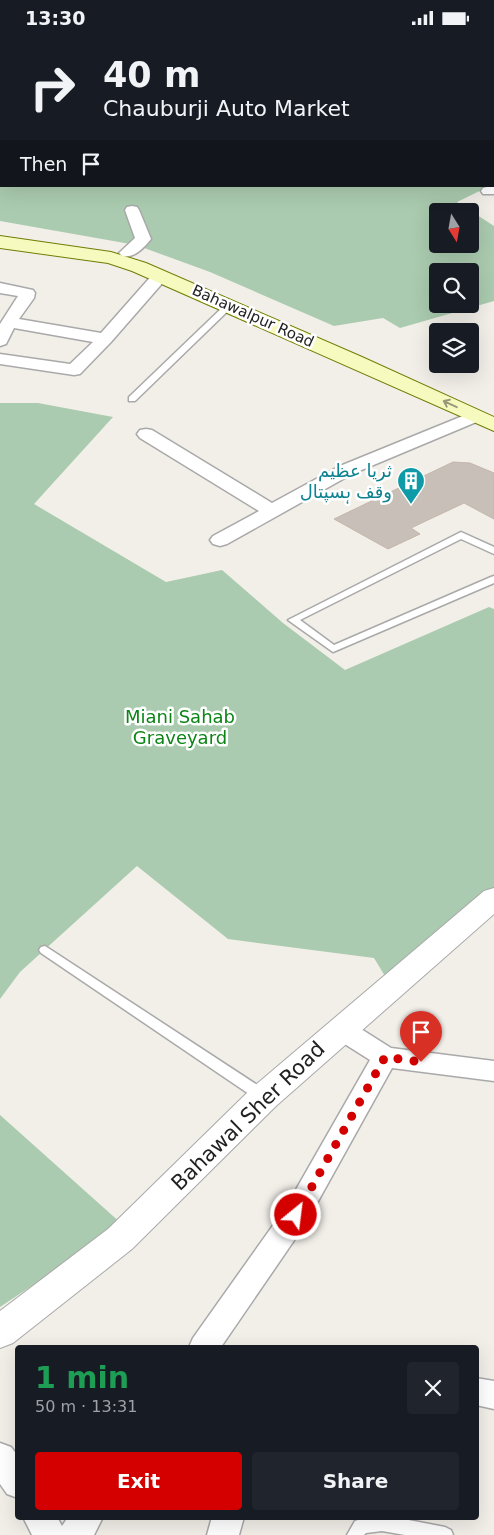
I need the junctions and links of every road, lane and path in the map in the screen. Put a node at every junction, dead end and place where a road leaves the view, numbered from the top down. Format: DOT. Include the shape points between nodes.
graph roads {
  1 [pos="132,210"];
  2 [pos="0,230"];
  3 [pos="0,243"];
  4 [pos="127,253"];
  5 [pos="160,276"];
  6 [pos="0,288"];
  7 [pos="229,306"];
  8 [pos="9,322"];
  9 [pos="105,339"];
  10 [pos="0,341"];
  11 [pos="0,359"];
  12 [pos="132,399"];
  13 [pos="494,408"];
  14 [pos="475,416"];
  15 [pos="494,425"];
  16 [pos="146,434"];
  17 [pos="272,511"];
  18 [pos="220,540"];
  19 [pos="494,551"];
  20 [pos="494,579"];
  21 [pos="494,897"];
  22 [pos="45,950"];
  23 [pos="340,1029"];
  24 [pos="385,1057"];
  25 [pos="494,1071"];
  26 [pos="264,1097"];
  27 [pos="0,1332"];
  28 [pos="205,1345"];
  29 [pos="479,1392"];
  30 [pos="494,1395"];
  31 [pos="0,1457"];
  32 [pos="15,1480"];
  33 [pos="41,1520"];
  34 [pos="85,1520"];
  35 [pos="227,1520"];
  36 [pos="50,1535"];
  37 [pos="76,1535"];
  38 [pos="223,1535"];
  39 [pos="355,1535"];
  40 [pos="445,1535"];
  1 -- 4 [label="street" via="143,239"];
  2 -- 4 [label="main road, Bahawalpur Road"];
  3 -- 5 [label="main road, Bahawalpur Road" via="111,258"];
  4 -- 13 [label="main road, Bahawalpur Road" via="182,270"];
  5 -- 7 [label="main road, Bahawalpur Road"];
  5 -- 9 [label="street"];
  6 -- 8 [label="street" via="27,293"];
  7 -- 12 [label="lane"];
  14 -- 7 [label="main road, Bahawalpur Road, one-way"];
  8 -- 9 [label="street"];
  8 -- 10 [label="street"];
  9 -- 11 [label="street" via="74,371"];
  14 -- 15 [label="main road, Bahawalpur Road"];
  14 -- 17 [label="street" via="346,470"];
  16 -- 17 [label="street"];
  17 -- 18 [label="street"];
  19 -- 20 [label="lane" via="461,535 293,620 333,649"];
  21 -- 23 [label="street, Bahawal Sher Road"];
  22 -- 26 [label="lane"];
  23 -- 24 [label="street"];
  23 -- 26 [label="street, Bahawal Sher Road"];
  24 -- 25 [label="street"];
  24 -- 28 [label="street" via="296,1215"];
  26 -- 27 [label="street, Bahawal Sher Road" via="120,1239"];
  29 -- 30 [label="street"];
  31 -- 32 [label="street"];
  33 -- 36 [label="street"];
  34 -- 37 [label="street"];
  35 -- 38 [label="street"];
  39 -- 40 [label="lane" via="361,1527 382,1523"];
}
